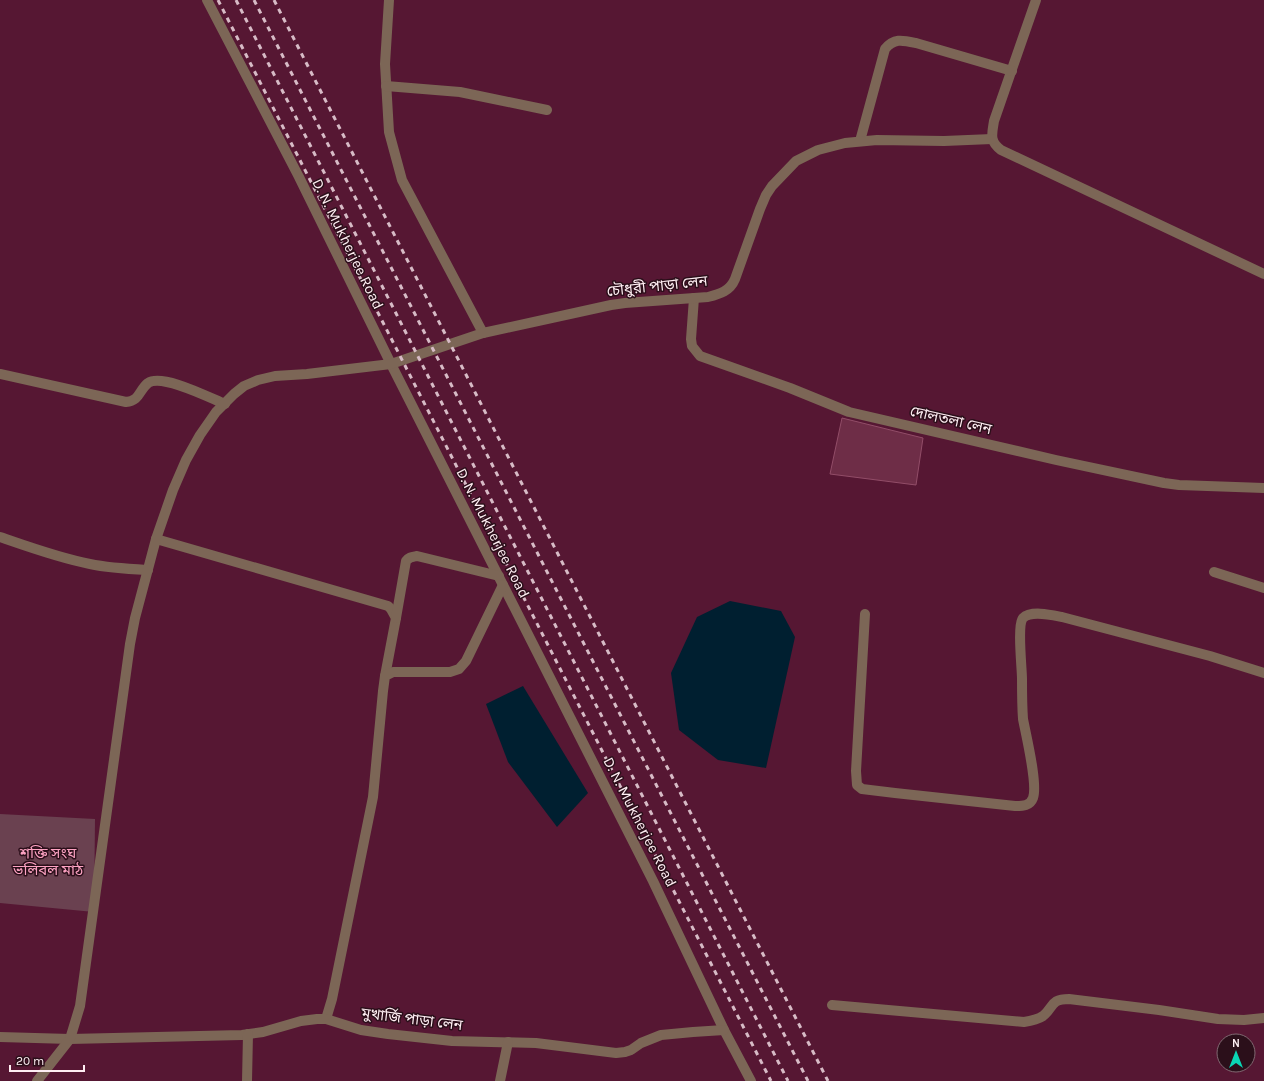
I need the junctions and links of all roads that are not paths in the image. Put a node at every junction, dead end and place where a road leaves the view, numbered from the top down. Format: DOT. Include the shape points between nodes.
graph roads {
  1 [pos="207,0"];
  2 [pos="389,0"];
  3 [pos="1036,0"];
  4 [pos="1012,71"];
  5 [pos="386,86"];
  6 [pos="547,110"];
  7 [pos="992,139"];
  8 [pos="860,141"];
  9 [pos="1264,274"];
  10 [pos="694,298"];
  11 [pos="483,333"];
  12 [pos="391,364"];
  13 [pos="0,374"];
  14 [pos="225,404"];
  15 [pos="1264,488"];
  16 [pos="0,537"];
  17 [pos="156,539"];
  18 [pos="148,570"];
  19 [pos="1214,572"];
  20 [pos="501,581"];
  21 [pos="1264,588"];
  22 [pos="865,614"];
  23 [pos="396,618"];
  24 [pos="1264,673"];
  25 [pos="385,676"];
  26 [pos="832,1005"];
  27 [pos="1264,1018"];
  28 [pos="326,1019"];
  29 [pos="724,1030"];
  30 [pos="248,1034"];
  31 [pos="0,1037"];
  32 [pos="70,1039"];
  33 [pos="508,1042"];
  34 [pos="37,1081"];
  35 [pos="247,1081"];
  36 [pos="500,1081"];
  37 [pos="752,1081"];
  1 -- 12 [label="street, D. N. Mukherjee Road"];
  2 -- 5 [label="street"];
  3 -- 4 [label="street"];
  4 -- 7 [label="street" via="994,121"];
  4 -- 8 [label="street" via="904,40 889,44 885,50"];
  5 -- 6 [label="street" via="460,92"];
  5 -- 11 [label="street" via="389,132 402,180"];
  7 -- 8 [label="street, চৌধুরী পাড়া লেন"];
  7 -- 9 [label="street" via="995,146 1001,150"];
  8 -- 10 [label="street, চৌধুরী পাড়া লেন" via="818,150 796,161 766,195 732,285 719,295"];
  10 -- 11 [label="street, চৌধুরী পাড়া লেন" via="625,303"];
  10 -- 15 [label="street, দোলতলা লেন" via="691,339 692,346 700,356 849,412 1164,482"];
  11 -- 12 [label="street, চৌধুরী পাড়া লেন"];
  12 -- 14 [label="street, চৌধুরী পাড়া লেন" via="258,380 244,386"];
  12 -- 20 [label="street, D. N. Mukherjee Road"];
  13 -- 14 [label="street" via="126,402 136,399 153,380 161,380"];
  14 -- 17 [label="street, চৌধুরী পাড়া লেন" via="216,412 186,460"];
  16 -- 18 [label="street" via="80,562 112,568"];
  17 -- 18 [label="street, চৌধুরী পাড়া লেন"];
  17 -- 23 [label="street" via="388,606"];
  18 -- 32 [label="street, চৌধুরী পাড়া লেন" via="130,644 84,984"];
  19 -- 21 [label="street"];
  20 -- 23 [label="street" via="417,556 408,558"];
  20 -- 25 [label="street" via="466,661 459,669 450,672 393,672"];
  20 -- 29 [label="street, D. N. Mukherjee Road" via="653,881"];
  22 -- 24 [label="street" via="856,779 857,785 862,788 875,790 1015,806 1029,804 1034,791 1022,705 1020,641 1021,624 1023,618 1029,614 1062,616"];
  23 -- 25 [label="street"];
  25 -- 28 [label="street" via="373,797"];
  26 -- 27 [label="street" via="1024,1022 1041,1017 1054,1003 1069,999 1218,1019"];
  28 -- 30 [label="street, মুখার্জি পাড়া লেন" via="301,1021"];
  28 -- 33 [label="street, মুখার্জি পাড়া লেন" via="371,1032 452,1041"];
  29 -- 33 [label="street, মুখার্জি পাড়া লেন" via="661,1035 626,1052 616,1053"];
  29 -- 37 [label="street, D. N. Mukherjee Road"];
  30 -- 32 [label="street, মুখার্জি পাড়া লেন"];
  30 -- 35 [label="street"];
  31 -- 32 [label="street, মুখার্জি পাড়া লেন"];
  32 -- 34 [label="street"];
  33 -- 36 [label="street"];
}
